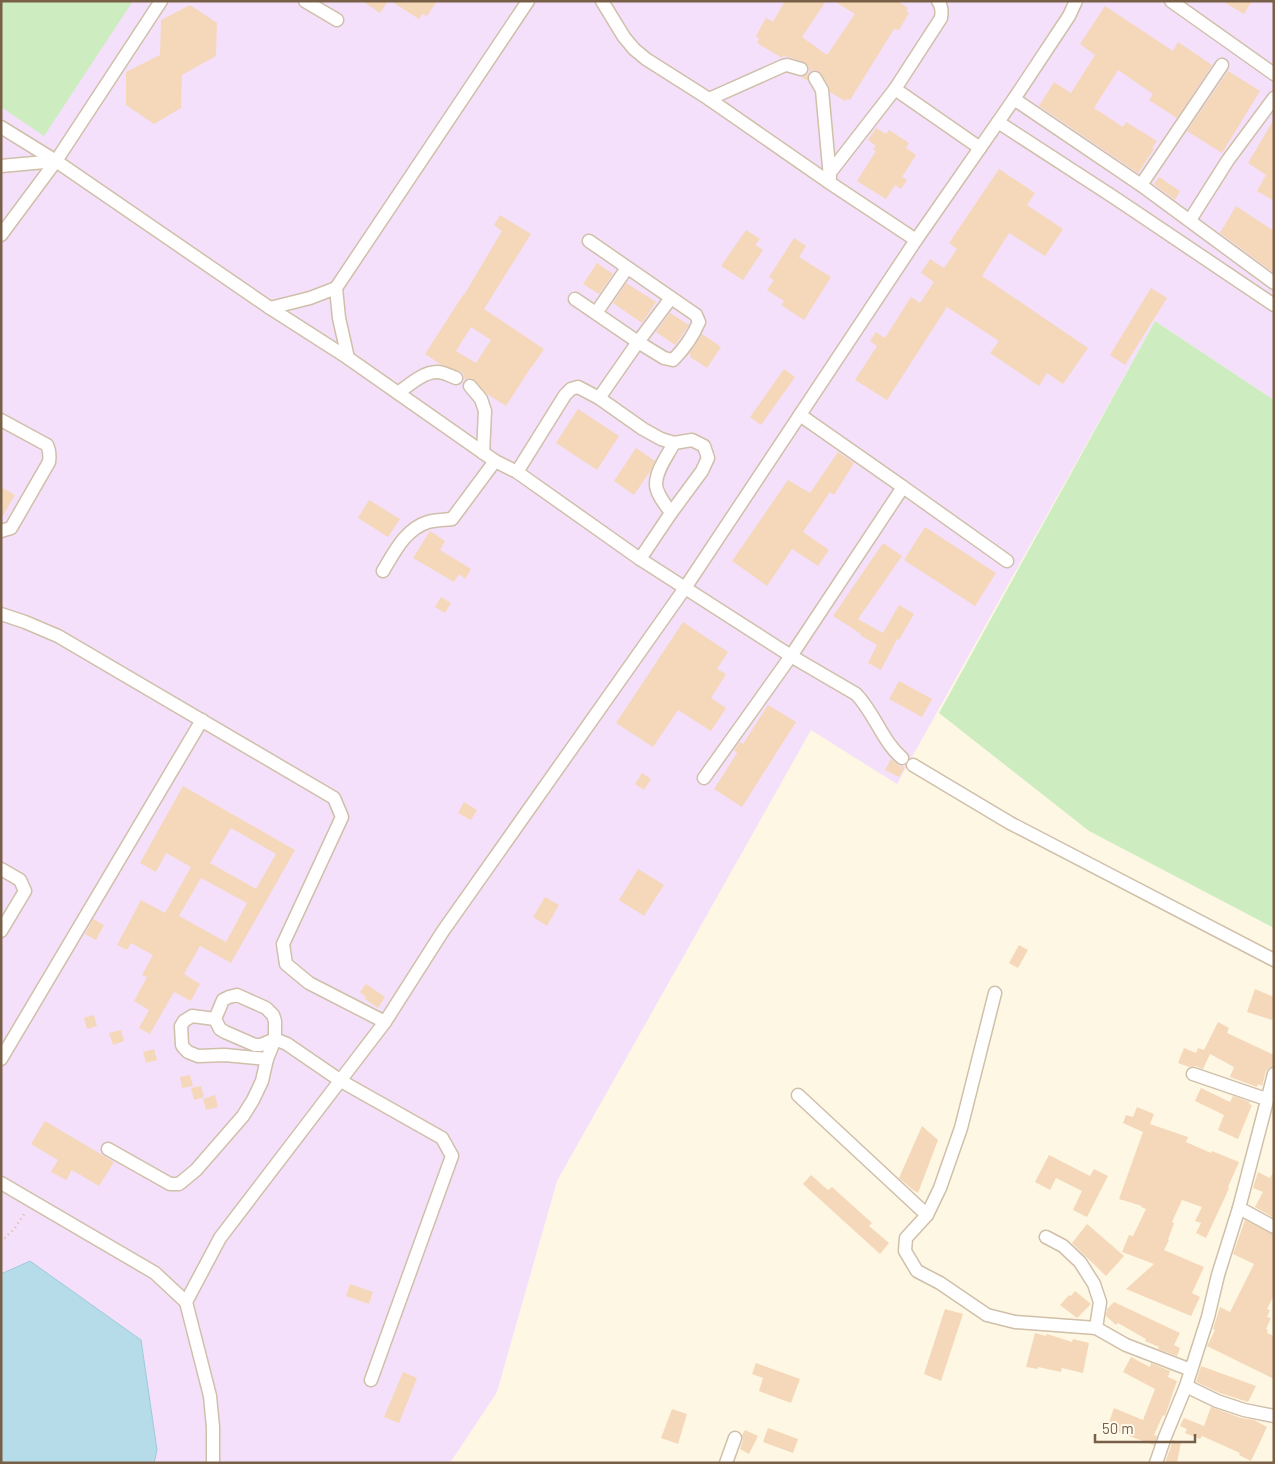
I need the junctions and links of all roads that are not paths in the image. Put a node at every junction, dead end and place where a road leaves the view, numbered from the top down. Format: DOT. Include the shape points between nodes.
graph roads {
  1 [pos="161,1"];
  2 [pos="304,1"];
  3 [pos="528,1"];
  4 [pos="602,1"];
  5 [pos="938,1"];
  6 [pos="1171,1"];
  7 [pos="1073,3"];
  8 [pos="337,20"];
  9 [pos="1222,65"];
  10 [pos="1271,67"];
  11 [pos="801,69"];
  12 [pos="815,78"];
  13 [pos="895,89"];
  14 [pos="1274,98"];
  15 [pos="709,99"];
  16 [pos="1014,99"];
  17 [pos="998,122"];
  18 [pos="1,127"];
  19 [pos="980,148"];
  20 [pos="56,161"];
  21 [pos="1,166"];
  22 [pos="830,178"];
  23 [pos="1141,185"];
  24 [pos="1190,220"];
  25 [pos="1,235"];
  26 [pos="916,240"];
  27 [pos="589,241"];
  28 [pos="627,268"];
  29 [pos="1274,283"];
  30 [pos="336,288"];
  31 [pos="671,298"];
  32 [pos="575,299"];
  33 [pos="1274,305"];
  34 [pos="270,308"];
  35 [pos="596,313"];
  36 [pos="638,342"];
  37 [pos="348,358"];
  38 [pos="456,378"];
  39 [pos="470,386"];
  40 [pos="398,393"];
  41 [pos="599,398"];
  42 [pos="800,415"];
  43 [pos="1,420"];
  44 [pos="674,443"];
  45 [pos="483,453"];
  46 [pos="495,461"];
  47 [pos="517,472"];
  48 [pos="903,487"];
  49 [pos="671,513"];
  50 [pos="1,531"];
  51 [pos="640,559"];
  52 [pos="1007,561"];
  53 [pos="383,571"];
  54 [pos="685,588"];
  55 [pos="1,614"];
  56 [pos="791,656"];
  57 [pos="202,720"];
  58 [pos="704,778"];
  59 [pos="1,869"];
  60 [pos="1,931"];
  61 [pos="1274,960"];
  62 [pos="995,993"];
  63 [pos="215,1019"];
  64 [pos="385,1022"];
  65 [pos="275,1039"];
  66 [pos="1,1059"];
  67 [pos="268,1059"];
  68 [pos="1193,1074"];
  69 [pos="1274,1074"];
  70 [pos="340,1082"];
  71 [pos="798,1095"];
  72 [pos="1266,1099"];
  73 [pos="108,1148"];
  74 [pos="1,1183"];
  75 [pos="1239,1208"];
  76 [pos="926,1215"];
  77 [pos="1274,1227"];
  78 [pos="1046,1237"];
  79 [pos="186,1302"];
  80 [pos="1096,1328"];
  81 [pos="1191,1370"];
  82 [pos="371,1380"];
  83 [pos="1186,1386"];
  84 [pos="1274,1416"];
  85 [pos="735,1438"];
  86 [pos="213,1463"];
  87 [pos="726,1463"];
  88 [pos="1156,1463"];
  1 -- 20 [label="street"];
  2 -- 8 [label="street"];
  3 -- 30 [label="street"];
  4 -- 15 [label="street" via="634,49"];
  5 -- 13 [label="street" via="942,18"];
  6 -- 10 [label="street"];
  7 -- 16 [label="street" via="1069,16"];
  9 -- 23 [label="street"];
  11 -- 15 [label="street" via="783,66"];
  12 -- 22 [label="street" via="822,90"];
  13 -- 19 [label="street"];
  13 -- 22 [label="street"];
  14 -- 24 [label="street" via="1228,160"];
  15 -- 22 [label="street"];
  16 -- 17 [label="street"];
  16 -- 23 [label="street"];
  17 -- 19 [label="street"];
  17 -- 33 [label="street"];
  18 -- 20 [label="street"];
  19 -- 26 [label="street"];
  20 -- 21 [label="street"];
  20 -- 25 [label="street"];
  20 -- 34 [label="street"];
  22 -- 26 [label="street"];
  23 -- 24 [label="street"];
  24 -- 29 [label="street"];
  26 -- 42 [label="street"];
  27 -- 28 [label="street"];
  28 -- 31 [label="street"];
  28 -- 35 [label="street"];
  30 -- 34 [label="street"];
  30 -- 37 [label="street"];
  31 -- 36 [label="street"];
  31 -- 36 [label="street" via="696,315 699,322 678,355 673,360 664,358"];
  32 -- 35 [label="street"];
  34 -- 37 [label="street"];
  35 -- 36 [label="street"];
  36 -- 41 [label="street"];
  37 -- 40 [label="street"];
  38 -- 40 [label="street" via="435,372 422,376"];
  39 -- 45 [label="street" via="481,398 485,411"];
  40 -- 45 [label="street"];
  41 -- 44 [label="street" via="643,429"];
  41 -- 47 [label="street" via="578,387 571,389"];
  42 -- 48 [label="street"];
  42 -- 54 [label="street"];
  43 -- 50 [label="street" via="46,445 50,455 11,528"];
  44 -- 49 [label="street" via="658,473 656,485"];
  44 -- 49 [label="street" via="692,440 704,446 708,458"];
  45 -- 46 [label="street"];
  46 -- 47 [label="street"];
  46 -- 53 [label="street" via="452,519 428,522 412,529"];
  47 -- 51 [label="street"];
  48 -- 52 [label="street"];
  48 -- 56 [label="street"];
  49 -- 51 [label="street"];
  51 -- 54 [label="street"];
  54 -- 56 [label="street"];
  54 -- 64 [label="street" via="443,931"];
  55 -- 57 [label="street" via="58,636"];
  56 -- 58 [label="street"];
  56 -- 61 [label="street" via="856,694 893,749 908,761 1010,823"];
  57 -- 64 [label="street" via="334,798 342,817 283,944 286,964 309,983"];
  57 -- 66 [label="street"];
  59 -- 60 [label="street" via="20,880 25,891"];
  62 -- 76 [label="street" via="961,1128 940,1188"];
  63 -- 65 [label="street" via="224,1032 255,1046"];
  63 -- 65 [label="street" via="224,1000 236,995 266,1008 273,1015"];
  63 -- 67 [label="street" via="192,1016 184,1021 181,1026 182,1045 188,1052 198,1056"];
  64 -- 70 [label="street"];
  65 -- 67 [label="street"];
  65 -- 70 [label="street" via="288,1044"];
  67 -- 73 [label="street" via="262,1081 243,1116 196,1170 179,1184 170,1184"];
  68 -- 72 [label="street"];
  69 -- 72 [label="street"];
  70 -- 79 [label="street" via="220,1238"];
  70 -- 82 [label="street" via="442,1138 452,1156"];
  71 -- 76 [label="street"];
  72 -- 75 [label="street"];
  74 -- 79 [label="street" via="155,1273"];
  75 -- 77 [label="street"];
  75 -- 81 [label="street"];
  76 -- 80 [label="street" via="906,1238 904,1246 917,1271 987,1315 1015,1322"];
  78 -- 80 [label="street" via="1063,1246 1080,1262 1094,1284 1100,1302"];
  79 -- 86 [label="street" via="210,1396"];
  80 -- 81 [label="street" via="1126,1345"];
  81 -- 83 [label="street"];
  83 -- 84 [label="street" via="1217,1401"];
  83 -- 88 [label="street"];
  85 -- 87 [label="street"];
}
